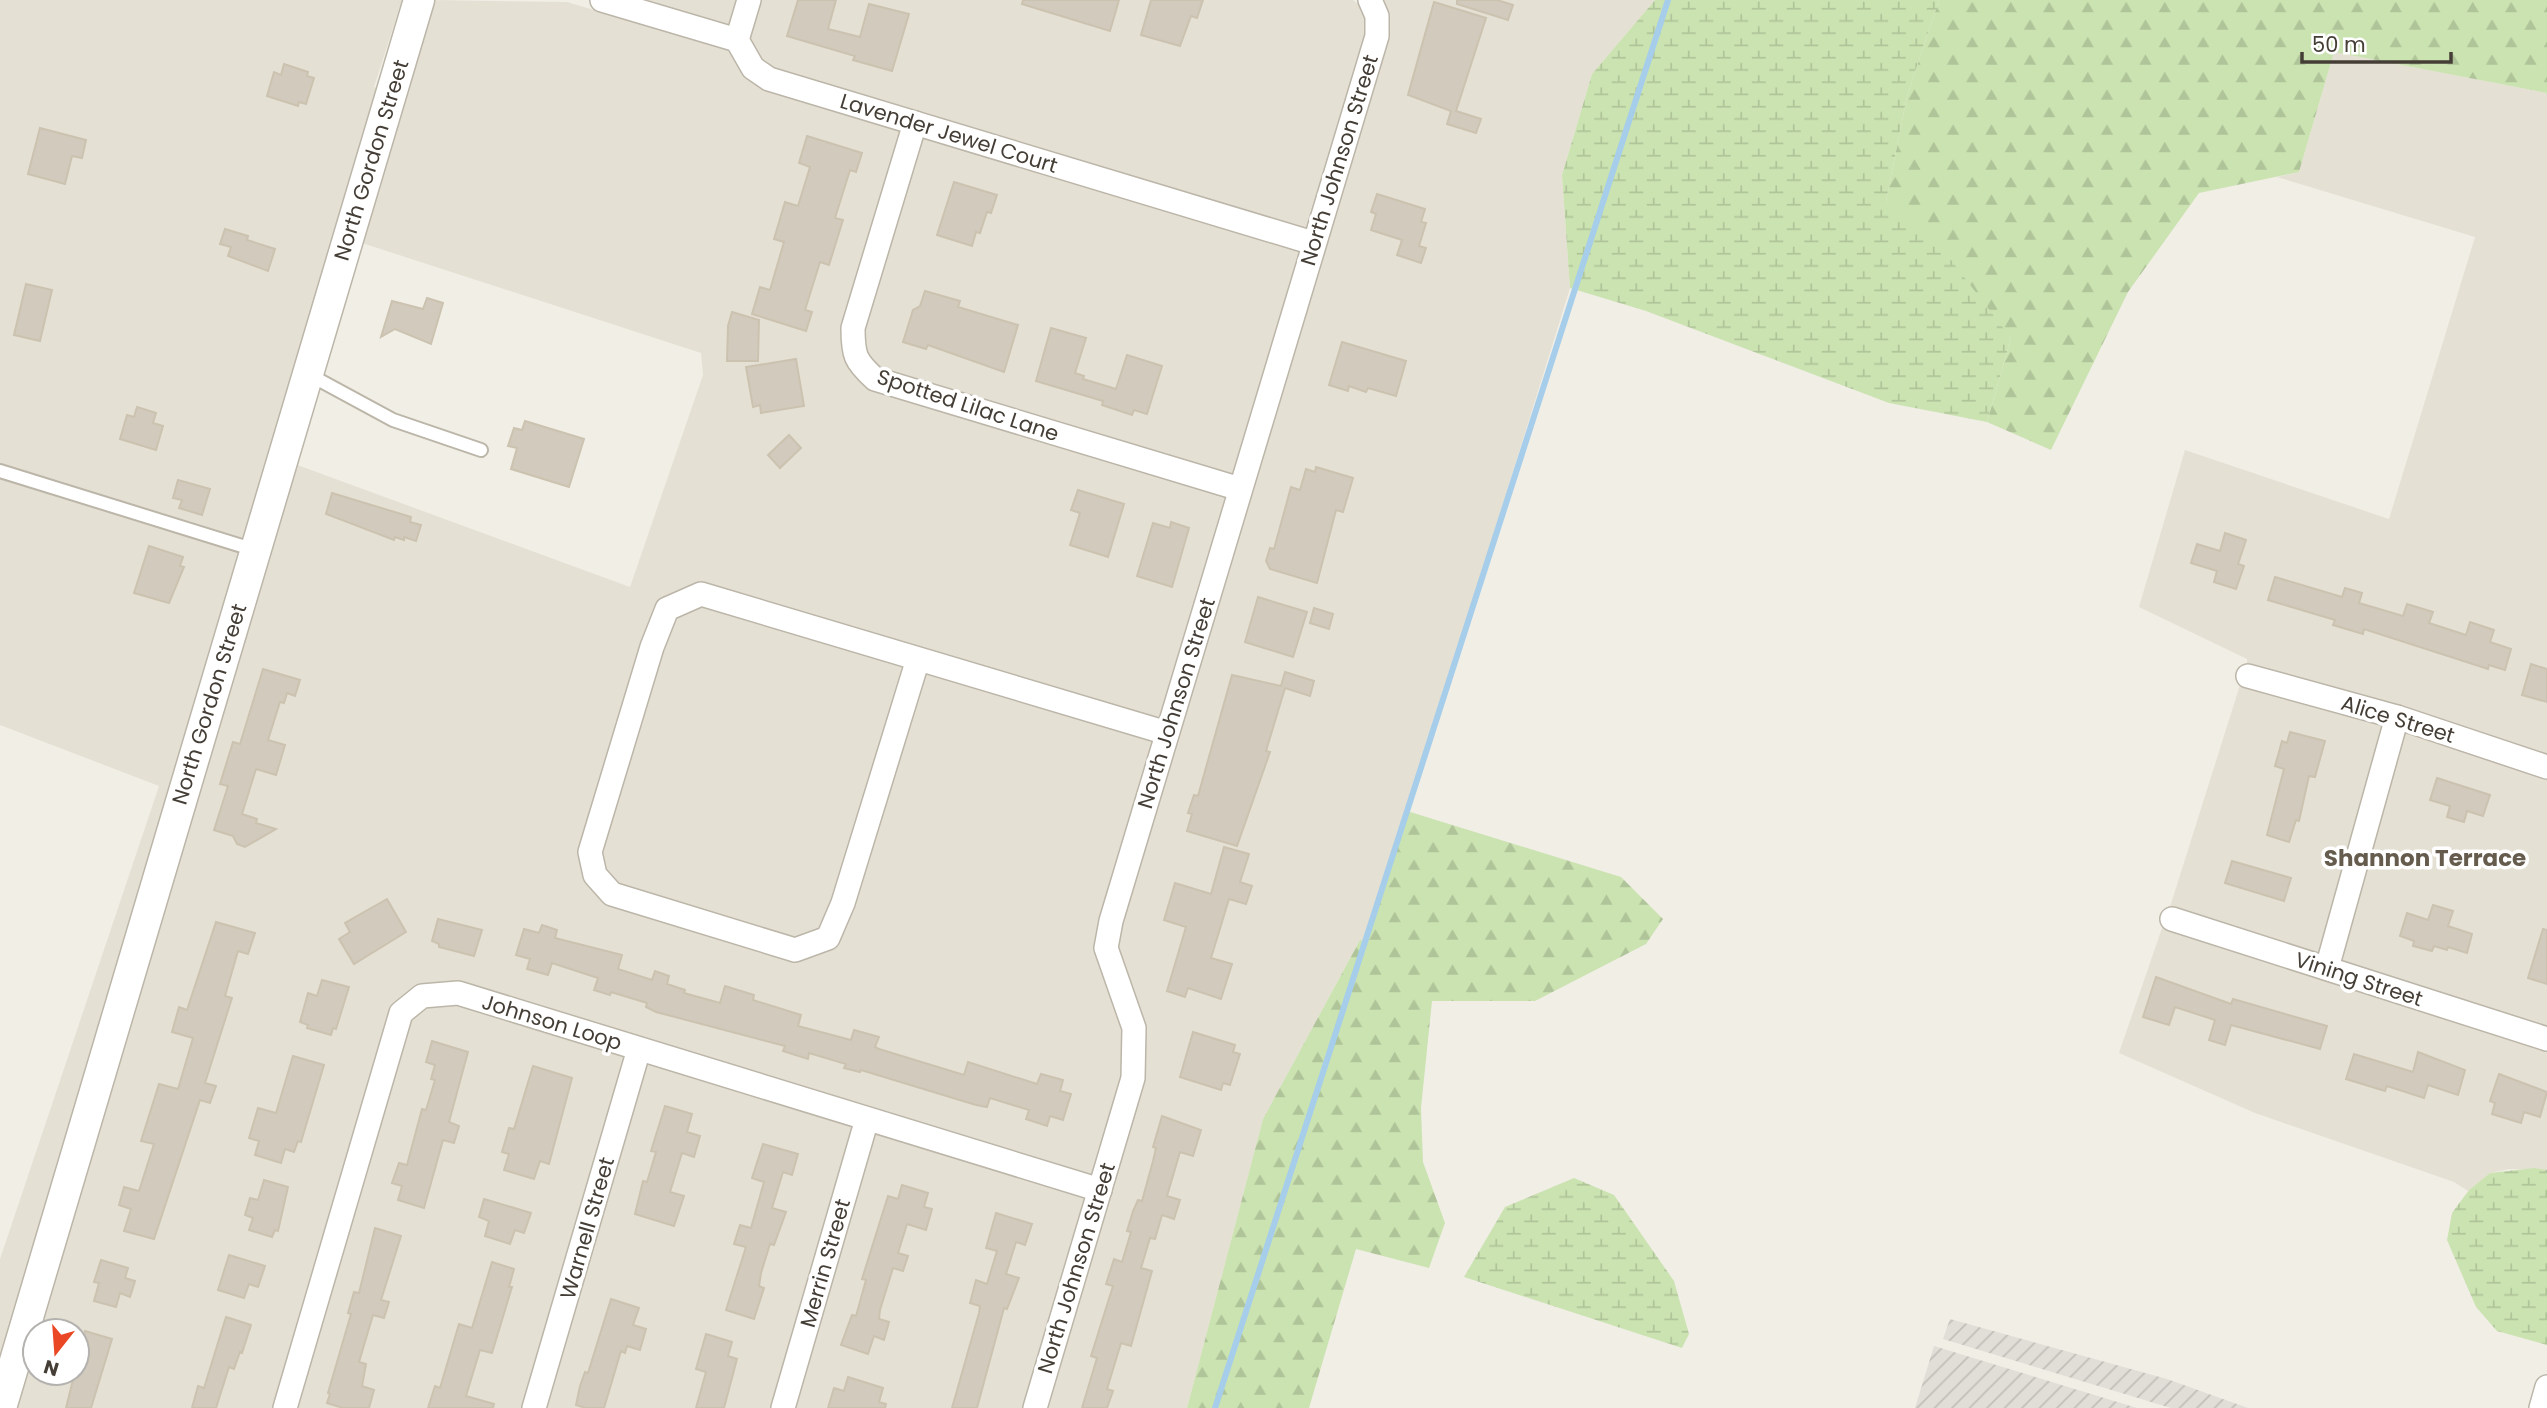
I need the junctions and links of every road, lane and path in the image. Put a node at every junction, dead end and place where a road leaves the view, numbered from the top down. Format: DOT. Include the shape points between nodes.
graph roads {
  1 [pos="419,0"];
  2 [pos="602,0"];
  3 [pos="749,0"];
  4 [pos="1370,0"];
  5 [pos="737,40"];
  6 [pos="915,123"];
  7 [pos="1313,243"];
  8 [pos="308,374"];
  9 [pos="481,450"];
  10 [pos="0,471"];
  11 [pos="1240,489"];
  12 [pos="255,551"];
  13 [pos="918,659"];
  14 [pos="2248,676"];
  15 [pos="2397,717"];
  16 [pos="1167,733"];
  17 [pos="2547,767"];
  18 [pos="2172,919"];
  19 [pos="2326,968"];
  20 [pos="2547,1039"];
  21 [pos="639,1049"];
  22 [pos="867,1119"];
  23 [pos="1100,1190"];
  24 [pos="2547,1387"];
  25 [pos="1,1408"];
  26 [pos="285,1408"];
  27 [pos="534,1408"];
  28 [pos="783,1408"];
  29 [pos="1035,1408"];
  30 [pos="2541,1408"];
  1 -- 8 [label="street, North Gordon Street"];
  2 -- 5 [label="street"];
  3 -- 5 [label="street"];
  4 -- 7 [label="street, North Johnson Street" via="1377,16 1377,36"];
  5 -- 6 [label="street, Lavender Jewel Court" via="753,68 769,79"];
  6 -- 7 [label="street, Lavender Jewel Court"];
  6 -- 11 [label="street, Spotted Lilac Lane" via="853,328 853,352 861,366 875,379"];
  7 -- 11 [label="street, North Johnson Street"];
  8 -- 9 [label="lane" via="393,420"];
  8 -- 12 [label="street, North Gordon Street"];
  10 -- 12 [label="lane"];
  11 -- 16 [label="street, North Johnson Street"];
  12 -- 25 [label="street, North Gordon Street"];
  13 -- 13 [label="street" via="701,594 667,609 590,852 595,875 612,894 795,950 828,938 843,903"];
  13 -- 16 [label="street"];
  14 -- 15 [label="street, Alice Street"];
  15 -- 17 [label="street, Alice Street"];
  15 -- 19 [label="street"];
  16 -- 23 [label="street, North Johnson Street" via="1106,948 1134,1028 1135,1049 1133,1078"];
  18 -- 19 [label="street, Vining Street"];
  19 -- 20 [label="street, Vining Street"];
  21 -- 22 [label="street, Johnson Loop"];
  21 -- 26 [label="street, Johnson Loop" via="457,993 422,996 401,1013"];
  21 -- 27 [label="street, Warnell Street"];
  22 -- 23 [label="street, Johnson Loop"];
  22 -- 28 [label="street, Merrin Street"];
  23 -- 29 [label="street, North Johnson Street"];
  24 -- 30 [label="street"];
}
